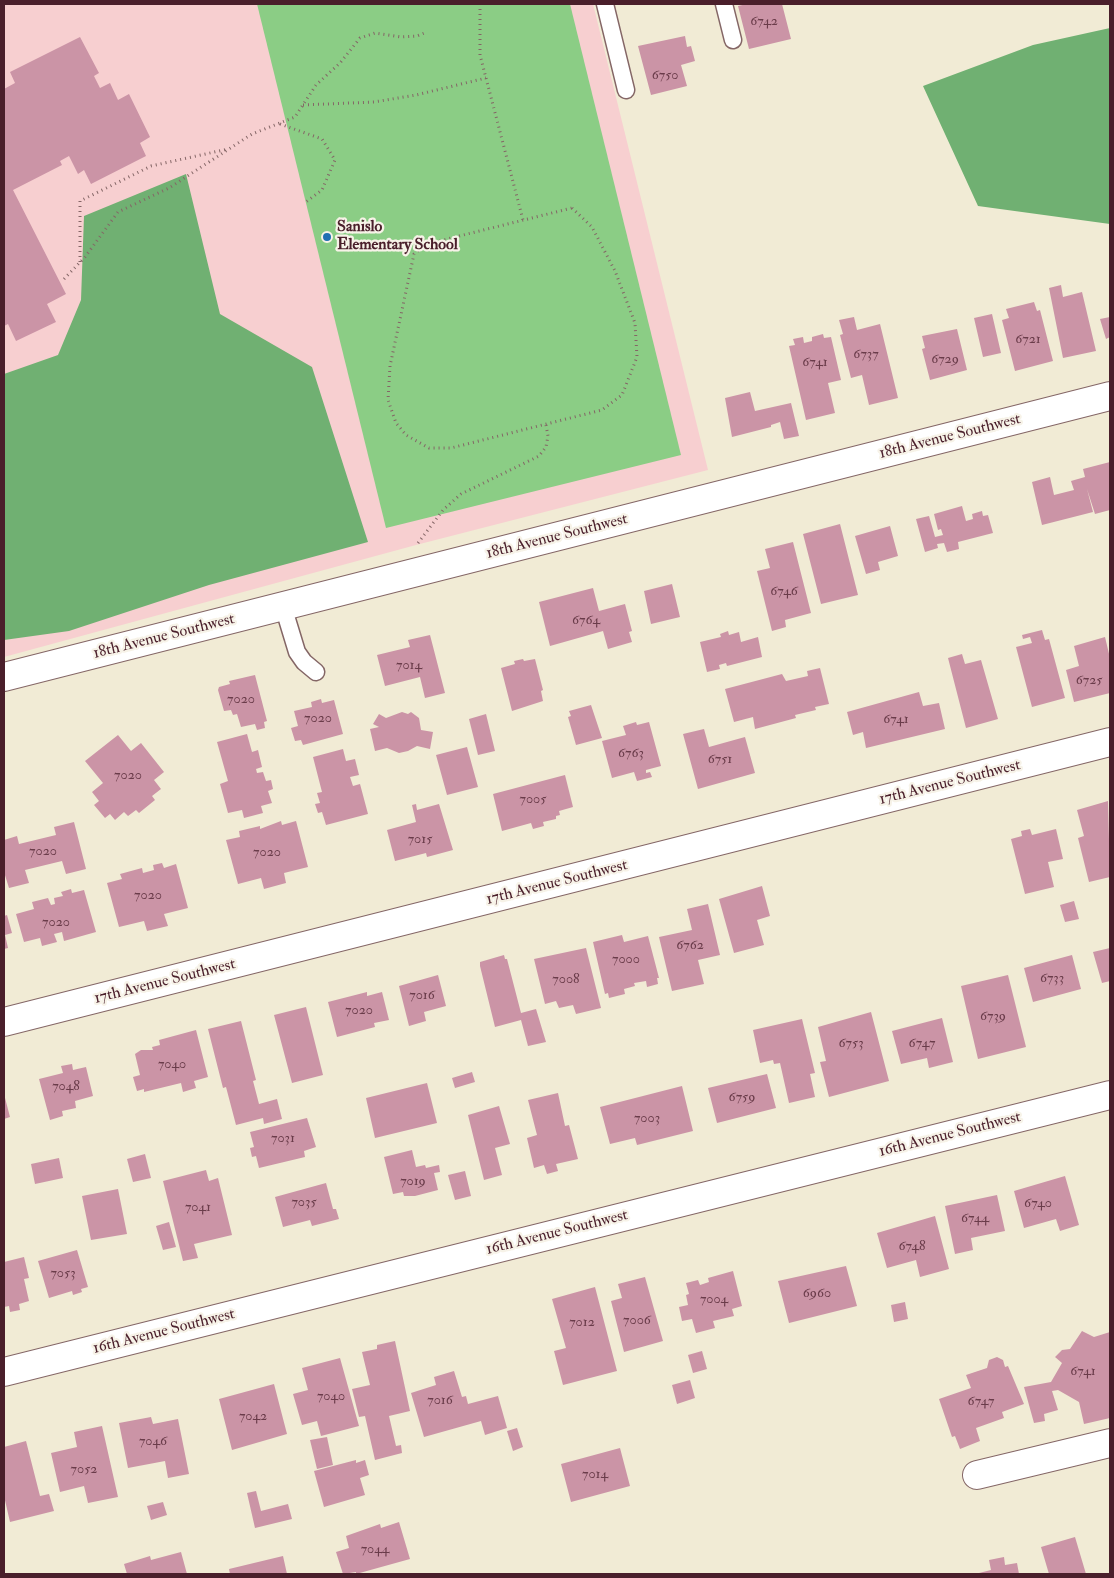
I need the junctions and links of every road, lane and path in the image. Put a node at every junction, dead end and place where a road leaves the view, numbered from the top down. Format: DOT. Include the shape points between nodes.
graph roads {
  1 [pos="480,4"];
  2 [pos="605,4"];
  3 [pos="724,4"];
  4 [pos="427,32"];
  5 [pos="733,40"];
  6 [pos="486,78"];
  7 [pos="626,90"];
  8 [pos="302,105"];
  9 [pos="280,123"];
  10 [pos="231,148"];
  11 [pos="306,202"];
  12 [pos="523,220"];
  13 [pos="80,263"];
  14 [pos="64,279"];
  15 [pos="1110,396"];
  16 [pos="546,425"];
  17 [pos="416,545"];
  18 [pos="282,606"];
  19 [pos="316,672"];
  20 [pos="4,677"];
  21 [pos="1110,742"];
  22 [pos="4,1022"];
  23 [pos="1110,1095"];
  24 [pos="4,1372"];
  25 [pos="1110,1443"];
  26 [pos="977,1475"];
  1 -- 6 [label="path" via="480,55"];
  2 -- 7 [label="lane"];
  3 -- 5 [label="lane"];
  4 -- 8 [label="path" via="401,37 375,33 360,38 316,85"];
  6 -- 8 [label="path" via="374,102"];
  6 -- 12 [label="path"];
  8 -- 9 [label="path" via="295,117"];
  9 -- 10 [label="path" via="252,134"];
  9 -- 11 [label="path" via="322,139 335,160 322,190"];
  10 -- 13 [label="path" via="170,188 118,212"];
  10 -- 13 [label="path" via="151,166 80,201"];
  12 -- 16 [label="path" via="572,208 592,227 615,271 635,323 637,357 622,395 602,410"];
  12 -- 16 [label="path" via="427,244 414,254 390,366 388,400 396,423 406,436 429,448 451,448"];
  13 -- 14 [label="path"];
  15 -- 18 [label="street, 18th Avenue Southwest"];
  16 -- 17 [label="path" via="546,447 539,456 462,494 443,510"];
  18 -- 19 [label="lane" via="297,652"];
  18 -- 20 [label="street, 18th Avenue Southwest"];
  21 -- 22 [label="street, 17th Avenue Southwest"];
  23 -- 24 [label="street, 16th Avenue Southwest"];
  25 -- 26 [label="street"];
}
